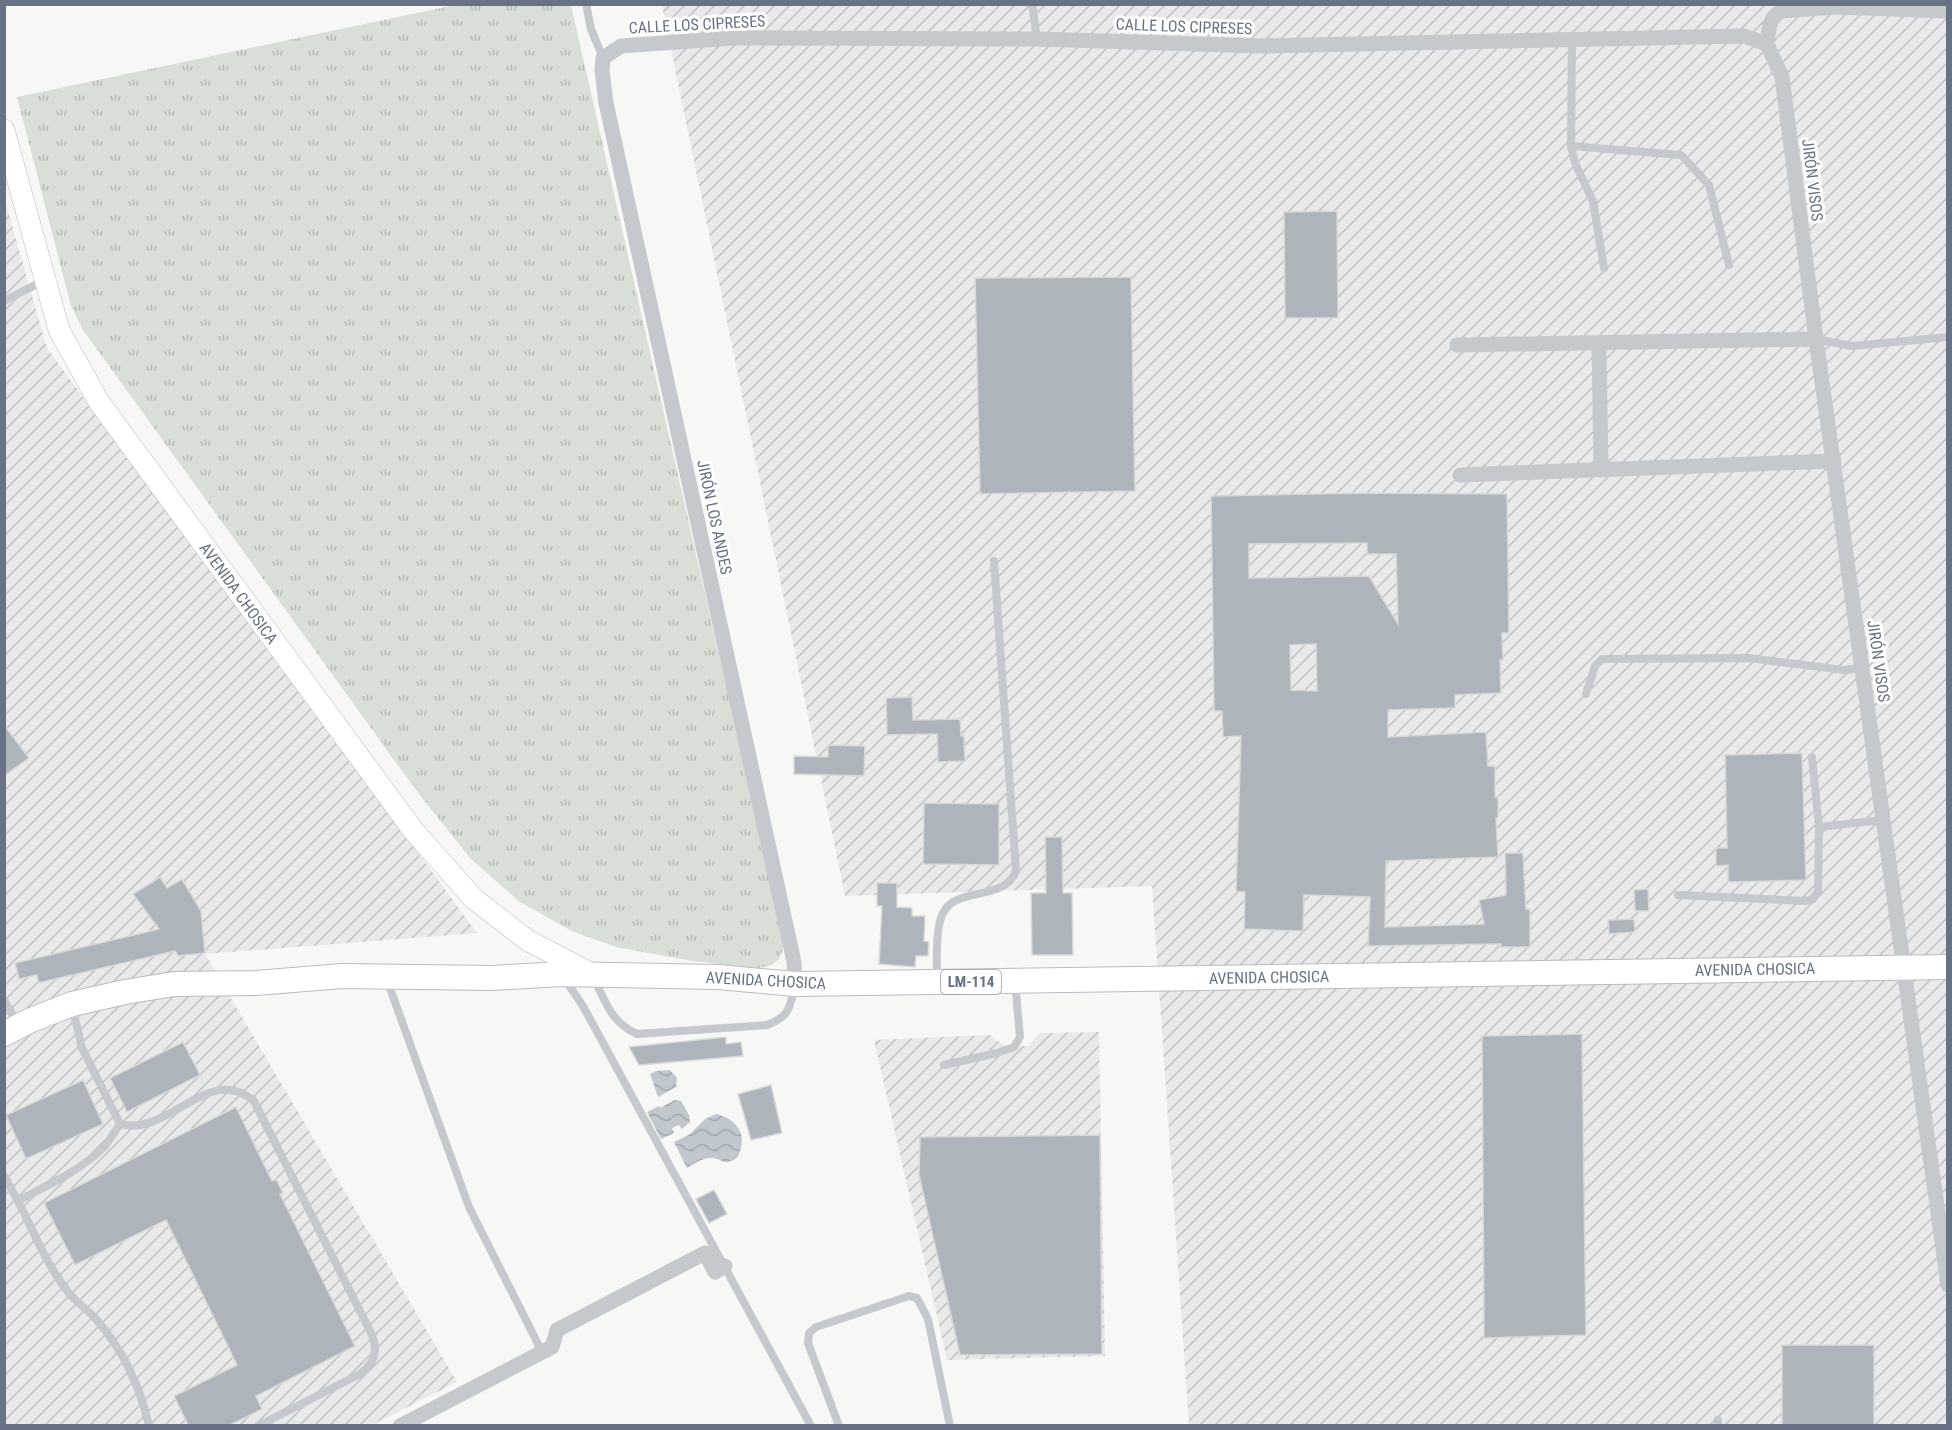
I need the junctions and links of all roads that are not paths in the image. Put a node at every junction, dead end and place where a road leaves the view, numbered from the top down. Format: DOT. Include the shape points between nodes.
graph roads {
  1 [pos="586,4"];
  2 [pos="1032,4"];
  3 [pos="1947,11"];
  4 [pos="1037,39"];
  5 [pos="1572,39"];
  6 [pos="1767,44"];
  7 [pos="603,58"];
  8 [pos="4,130"];
  9 [pos="1571,146"];
  10 [pos="1729,265"];
  11 [pos="1604,268"];
  12 [pos="45,280"];
  13 [pos="4,301"];
  14 [pos="1947,338"];
  15 [pos="1816,339"];
  16 [pos="1599,343"];
  17 [pos="1457,345"];
  18 [pos="1834,461"];
  19 [pos="1601,470"];
  20 [pos="1460,475"];
  21 [pos="994,561"];
  22 [pos="1862,668"];
  23 [pos="1586,694"];
  24 [pos="1812,757"];
  25 [pos="1882,820"];
  26 [pos="1819,827"];
  27 [pos="1678,895"];
  28 [pos="1902,967"];
  29 [pos="1947,967"];
  30 [pos="561,974"];
  31 [pos="592,974"];
  32 [pos="386,976"];
  33 [pos="1015,981"];
  34 [pos="937,982"];
  35 [pos="795,984"];
  36 [pos="4,1000"];
  37 [pos="72,1004"];
  38 [pos="12,1030"];
  39 [pos="944,1065"];
  40 [pos="120,1124"];
  41 [pos="4,1176"];
  42 [pos="19,1200"];
  43 [pos="725,1266"];
  44 [pos="1947,1285"];
  45 [pos="542,1352"];
  46 [pos="149,1425"];
  47 [pos="258,1425"];
  48 [pos="400,1425"];
  49 [pos="811,1425"];
  50 [pos="839,1425"];
  51 [pos="950,1425"];
  1 -- 7 [label="lane"];
  2 -- 4 [label="lane"];
  3 -- 6 [label="street" via="1835,7 1781,11 1770,22"];
  4 -- 5 [label="street, CALLE LOS CIPRESES" via="1259,46"];
  4 -- 7 [label="street, CALLE LOS CIPRESES" via="733,38 621,46"];
  5 -- 6 [label="street, CALLE LOS CIPRESES" via="1744,36"];
  5 -- 9 [label="lane"];
  6 -- 15 [label="street, JIRÓN VISOS" via="1782,77"];
  7 -- 35 [label="street, JIRÓN LOS ANDES" via="606,103 794,962"];
  8 -- 12 [label="street, AVENIDA CHOSICA"];
  9 -- 10 [label="lane" via="1681,155 1709,184"];
  9 -- 11 [label="lane" via="1593,201"];
  12 -- 13 [label="lane"];
  12 -- 31 [label="street, AVENIDA CHOSICA" via="59,330 99,402 413,830 474,899 527,940"];
  14 -- 15 [label="lane" via="1852,346"];
  15 -- 16 [label="street"];
  15 -- 18 [label="street, JIRÓN VISOS"];
  16 -- 17 [label="street"];
  16 -- 19 [label="street"];
  18 -- 19 [label="street"];
  18 -- 22 [label="street, JIRÓN VISOS"];
  19 -- 20 [label="street"];
  21 -- 34 [label="lane" via="1016,871 1003,887 955,901 943,912 936,945"];
  22 -- 23 [label="lane" via="1844,670 1748,658 1602,659 1595,666"];
  22 -- 25 [label="street, JIRÓN VISOS"];
  24 -- 26 [label="lane"];
  25 -- 26 [label="lane"];
  25 -- 28 [label="street, JIRÓN VISOS"];
  26 -- 27 [label="lane" via="1818,891 1813,899"];
  28 -- 29 [label="main road, AVENIDA CHOSICA / LM-114"];
  28 -- 33 [label="main road, AVENIDA CHOSICA / LM-114"];
  28 -- 44 [label="street, JIRÓN VISOS"];
  30 -- 31 [label="main road, AVENIDA CHOSICA / LM-114"];
  30 -- 32 [label="main road, AVENIDA CHOSICA / LM-114" via="493,978"];
  30 -- 43 [label="lane" via="583,1006"];
  31 -- 35 [label="main road, AVENIDA CHOSICA / LM-114" via="718,977"];
  31 -- 35 [label="lane" via="621,1026 637,1034 766,1025 781,1019 790,1006"];
  32 -- 37 [label="main road, AVENIDA CHOSICA / LM-114" via="174,984"];
  32 -- 45 [label="lane" via="469,1207"];
  33 -- 34 [label="main road, AVENIDA CHOSICA / LM-114"];
  33 -- 39 [label="lane" via="1020,1037 1014,1047"];
  34 -- 35 [label="main road, AVENIDA CHOSICA / LM-114"];
  36 -- 38 [label="lane"];
  37 -- 38 [label="main road, AVENIDA CHOSICA / LM-114"];
  37 -- 40 [label="lane" via="82,1048"];
  40 -- 42 [label="lane" via="104,1146 80,1167"];
  40 -- 47 [label="lane" via="148,1124 217,1089 246,1094 254,1101 372,1335 375,1353 368,1368"];
  41 -- 42 [label="lane"];
  42 -- 46 [label="lane" via="69,1293 96,1319 131,1370"];
  43 -- 45 [label="street" via="715,1272 705,1253 557,1330 552,1347"];
  43 -- 49 [label="lane"];
  45 -- 48 [label="street"];
  50 -- 51 [label="lane" via="808,1343 809,1333 909,1296 917,1298 928,1319"];
}
